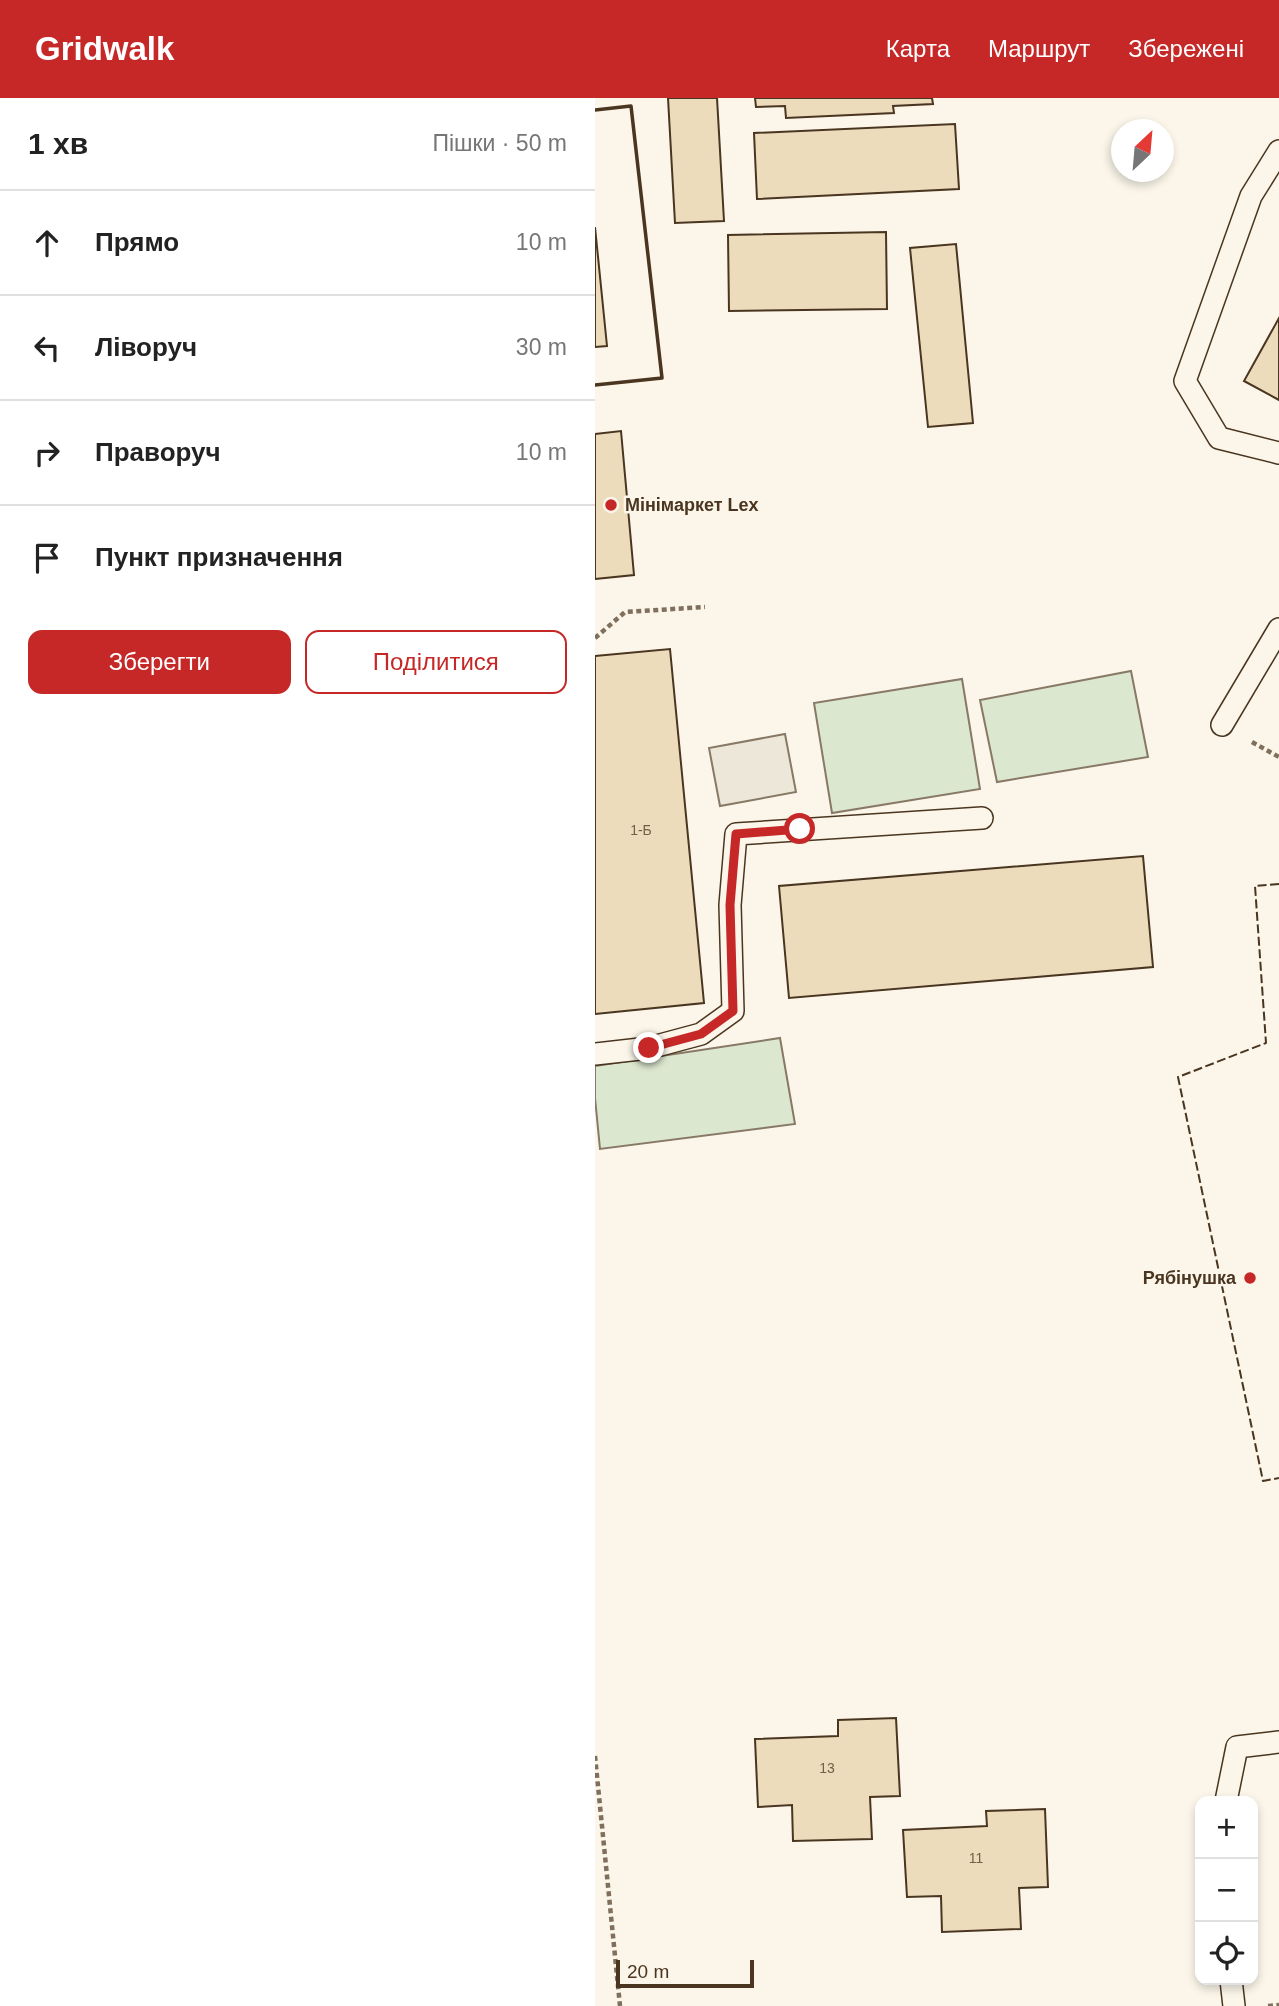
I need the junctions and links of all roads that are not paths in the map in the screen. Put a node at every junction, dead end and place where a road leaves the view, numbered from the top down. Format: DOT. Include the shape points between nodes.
graph roads {
  1 [pos="1279,151"];
  2 [pos="1279,453"];
  3 [pos="1279,629"];
  4 [pos="1222,725"];
  5 [pos="982,818"];
  6 [pos="595,1054"];
  7 [pos="1279,1742"];
  8 [pos="1227,1796"];
  9 [pos="1232,1985"];
  10 [pos="1234,2006"];
  1 -- 2 [label="lane" via="1251,197 1185,381 1219,438"];
  3 -- 4 [label="lane"];
  5 -- 6 [label="lane" via="736,834 730,905 733,1011 701,1034 649,1048"];
  7 -- 8 [label="lane" via="1237,1747"];
  9 -- 10 [label="lane"];
}
